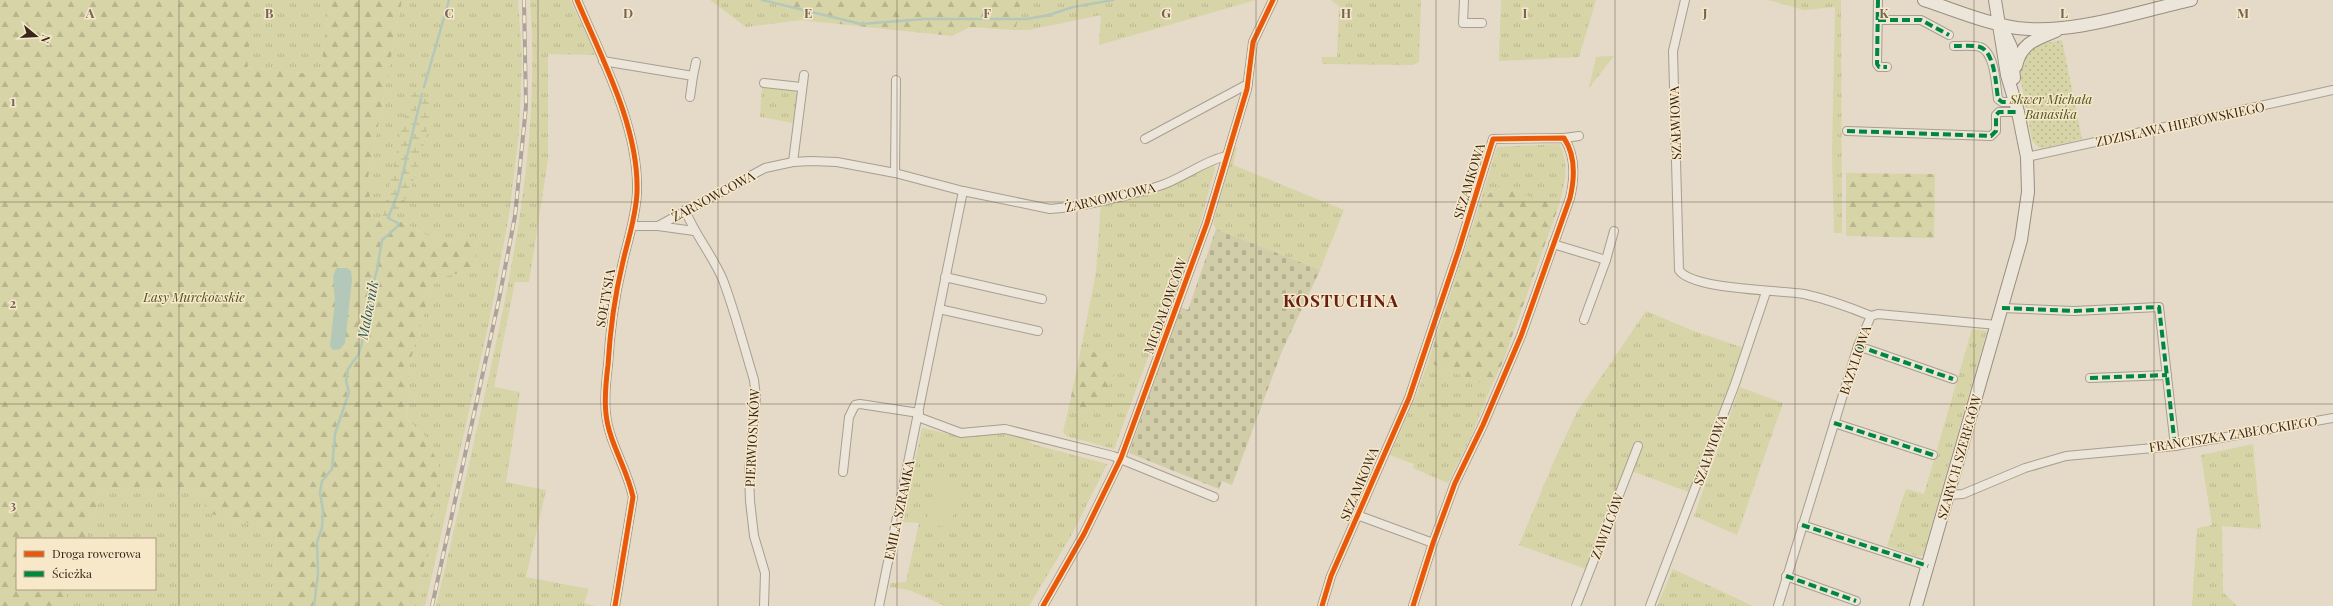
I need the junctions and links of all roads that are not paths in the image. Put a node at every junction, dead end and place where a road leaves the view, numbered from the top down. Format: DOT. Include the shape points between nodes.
graph roads {
  1 [pos="577,0"];
  2 [pos="1273,0"];
  3 [pos="1464,0"];
  4 [pos="1685,0"];
  5 [pos="1878,0"];
  6 [pos="1924,0"];
  7 [pos="1995,0"];
  8 [pos="2191,0"];
  9 [pos="1878,20"];
  10 [pos="1482,23"];
  11 [pos="1999,24"];
  12 [pos="2060,29"];
  13 [pos="1949,35"];
  14 [pos="1954,46"];
  15 [pos="603,61"];
  16 [pos="696,62"];
  17 [pos="1888,67"];
  18 [pos="2014,71"];
  19 [pos="804,75"];
  20 [pos="693,76"];
  21 [pos="896,80"];
  22 [pos="764,83"];
  23 [pos="1248,84"];
  24 [pos="801,87"];
  25 [pos="2333,90"];
  26 [pos="690,97"];
  27 [pos="2016,104"];
  28 [pos="1847,131"];
  29 [pos="1579,136"];
  30 [pos="1564,138"];
  31 [pos="1145,139"];
  32 [pos="1226,156"];
  33 [pos="2027,157"];
  34 [pos="793,162"];
  35 [pos="895,174"];
  36 [pos="963,191"];
  37 [pos="685,210"];
  38 [pos="633,226"];
  39 [pos="658,226"];
  40 [pos="694,231"];
  41 [pos="1614,231"];
  42 [pos="1553,244"];
  43 [pos="1606,260"];
  44 [pos="946,277"];
  45 [pos="1766,292"];
  46 [pos="1042,299"];
  47 [pos="2002,308"];
  48 [pos="939,309"];
  49 [pos="1871,316"];
  50 [pos="1584,320"];
  51 [pos="1997,324"];
  52 [pos="1038,331"];
  53 [pos="1858,346"];
  54 [pos="2167,376"];
  55 [pos="2090,378"];
  56 [pos="1953,379"];
  57 [pos="919,415"];
  58 [pos="2333,418"];
  59 [pos="1834,423"];
  60 [pos="1638,446"];
  61 [pos="2175,446"];
  62 [pos="1933,455"];
  63 [pos="1121,458"];
  64 [pos="843,472"];
  65 [pos="1948,494"];
  66 [pos="1214,497"];
  67 [pos="1357,515"];
  68 [pos="1802,525"];
  69 [pos="1433,543"];
  70 [pos="1928,566"];
  71 [pos="1786,576"];
  72 [pos="1856,601"];
  73 [pos="615,606"];
  74 [pos="764,606"];
  75 [pos="879,606"];
  76 [pos="1043,606"];
  77 [pos="1322,606"];
  78 [pos="1413,606"];
  79 [pos="1576,606"];
  80 [pos="1650,606"];
  81 [pos="1778,606"];
  82 [pos="1916,606"];
  1 -- 15 [label="street, SOŁTYSIA"];
  2 -- 23 [label="street, MIGDAŁOWCÓW" via="1255,36"];
  3 -- 10 [label="street" via="1464,23"];
  4 -- 45 [label="street, SZAŁWIOWA" via="1673,51 1678,270 1684,276 1713,284"];
  5 -- 9 [label="street"];
  6 -- 11 [label="street"];
  7 -- 11 [label="street"];
  8 -- 12 [label="street"];
  9 -- 13 [label="street" via="1920,20"];
  9 -- 17 [label="street" via="1878,64 1879,67"];
  11 -- 12 [label="street"];
  11 -- 18 [label="street, SZARYCH SZEREGÓW" via="2011,47"];
  11 -- 27 [label="street, SZARYCH SZEREGÓW" via="2007,75"];
  12 -- 18 [label="street, SZARYCH SZEREGÓW" via="2026,45 2019,54"];
  14 -- 27 [label="street" via="1984,49 1992,64 1998,99"];
  15 -- 20 [label="street"];
  15 -- 38 [label="street, SOŁTYSIA" via="627,122 634,150 637,194"];
  16 -- 20 [label="street"];
  18 -- 27 [label="street, SZARYCH SZEREGÓW"];
  19 -- 24 [label="street"];
  20 -- 26 [label="street"];
  21 -- 35 [label="street"];
  22 -- 24 [label="street"];
  23 -- 31 [label="street"];
  23 -- 32 [label="street, MIGDAŁOWCÓW"];
  24 -- 34 [label="street"];
  25 -- 33 [label="street, ZDZISŁAWA HIEROWSKIEGO"];
  27 -- 28 [label="street" via="1996,115 1996,131 1991,136"];
  27 -- 33 [label="street, SZARYCH SZEREGÓW"];
  29 -- 30 [label="street, SEZAMKOWA"];
  30 -- 42 [label="street" via="1570,147 1574,180"];
  30 -- 67 [label="street, SEZAMKOWA" via="1493,139 1409,398"];
  32 -- 36 [label="street, ŻARNOWCOWA" via="1212,159 1160,186 1068,208 1050,209"];
  32 -- 63 [label="street, MIGDAŁOWCÓW" via="1207,223"];
  33 -- 47 [label="street, SZARYCH SZEREGÓW" via="2028,192 2025,223"];
  34 -- 35 [label="street, ŻARNOWCOWA" via="837,162"];
  34 -- 37 [label="street, ŻARNOWCOWA" via="765,168"];
  35 -- 36 [label="street, ŻARNOWCOWA"];
  36 -- 44 [label="street, EMILA SZRAMKA"];
  37 -- 39 [label="street, ŻARNOWCOWA"];
  37 -- 40 [label="street, PIERWIOSNKÓW"];
  38 -- 39 [label="street, ŻARNOWCOWA"];
  38 -- 73 [label="street, SOŁTYSIA" via="614,301 605,395 610,435 630,481 633,497"];
  39 -- 40 [label="street"];
  40 -- 74 [label="street, PIERWIOSNKÓW" via="715,263 723,281 754,380 756,397 749,474 750,501 754,536 765,573"];
  41 -- 43 [label="street"];
  42 -- 43 [label="street"];
  42 -- 69 [label="street" via="1521,336 1458,477"];
  43 -- 50 [label="street"];
  44 -- 46 [label="street"];
  44 -- 48 [label="street, EMILA SZRAMKA"];
  45 -- 49 [label="street, SZAŁWIOWA" via="1821,298"];
  45 -- 80 [label="street, SZAŁWIOWA" via="1697,485"];
  47 -- 51 [label="street, SZARYCH SZEREGÓW"];
  47 -- 54 [label="street" via="2074,311 2159,307"];
  48 -- 52 [label="street"];
  48 -- 57 [label="street, EMILA SZRAMKA"];
  49 -- 51 [label="street, BAZYLIOWA" via="1878,314"];
  49 -- 53 [label="street, BAZYLIOWA"];
  51 -- 65 [label="street, SZARYCH SZEREGÓW"];
  53 -- 56 [label="street"];
  53 -- 59 [label="street, BAZYLIOWA"];
  54 -- 55 [label="street"];
  54 -- 61 [label="street"];
  57 -- 63 [label="street" via="961,433 1005,429"];
  57 -- 64 [label="street" via="860,404 855,406 850,417"];
  57 -- 75 [label="street, EMILA SZRAMKA"];
  58 -- 61 [label="street, FRANCISZKA ZABŁOCKIEGO"];
  59 -- 62 [label="street"];
  59 -- 68 [label="street, BAZYLIOWA"];
  60 -- 79 [label="street, ZAWILCÓW"];
  61 -- 65 [label="street, FRANCISZKA ZABŁOCKIEGO" via="2066,456 2025,468 1963,494"];
  63 -- 66 [label="street"];
  63 -- 76 [label="street, MIGDAŁOWCÓW" via="1084,534"];
  65 -- 70 [label="street, SZARYCH SZEREGÓW"];
  67 -- 69 [label="street, SEZAMKOWA"];
  67 -- 77 [label="street, SEZAMKOWA" via="1331,576"];
  68 -- 70 [label="street"];
  68 -- 71 [label="street, BAZYLIOWA"];
  69 -- 78 [label="street"];
  70 -- 82 [label="street, SZARYCH SZEREGÓW"];
  71 -- 72 [label="street"];
  71 -- 81 [label="street, BAZYLIOWA"];
}
